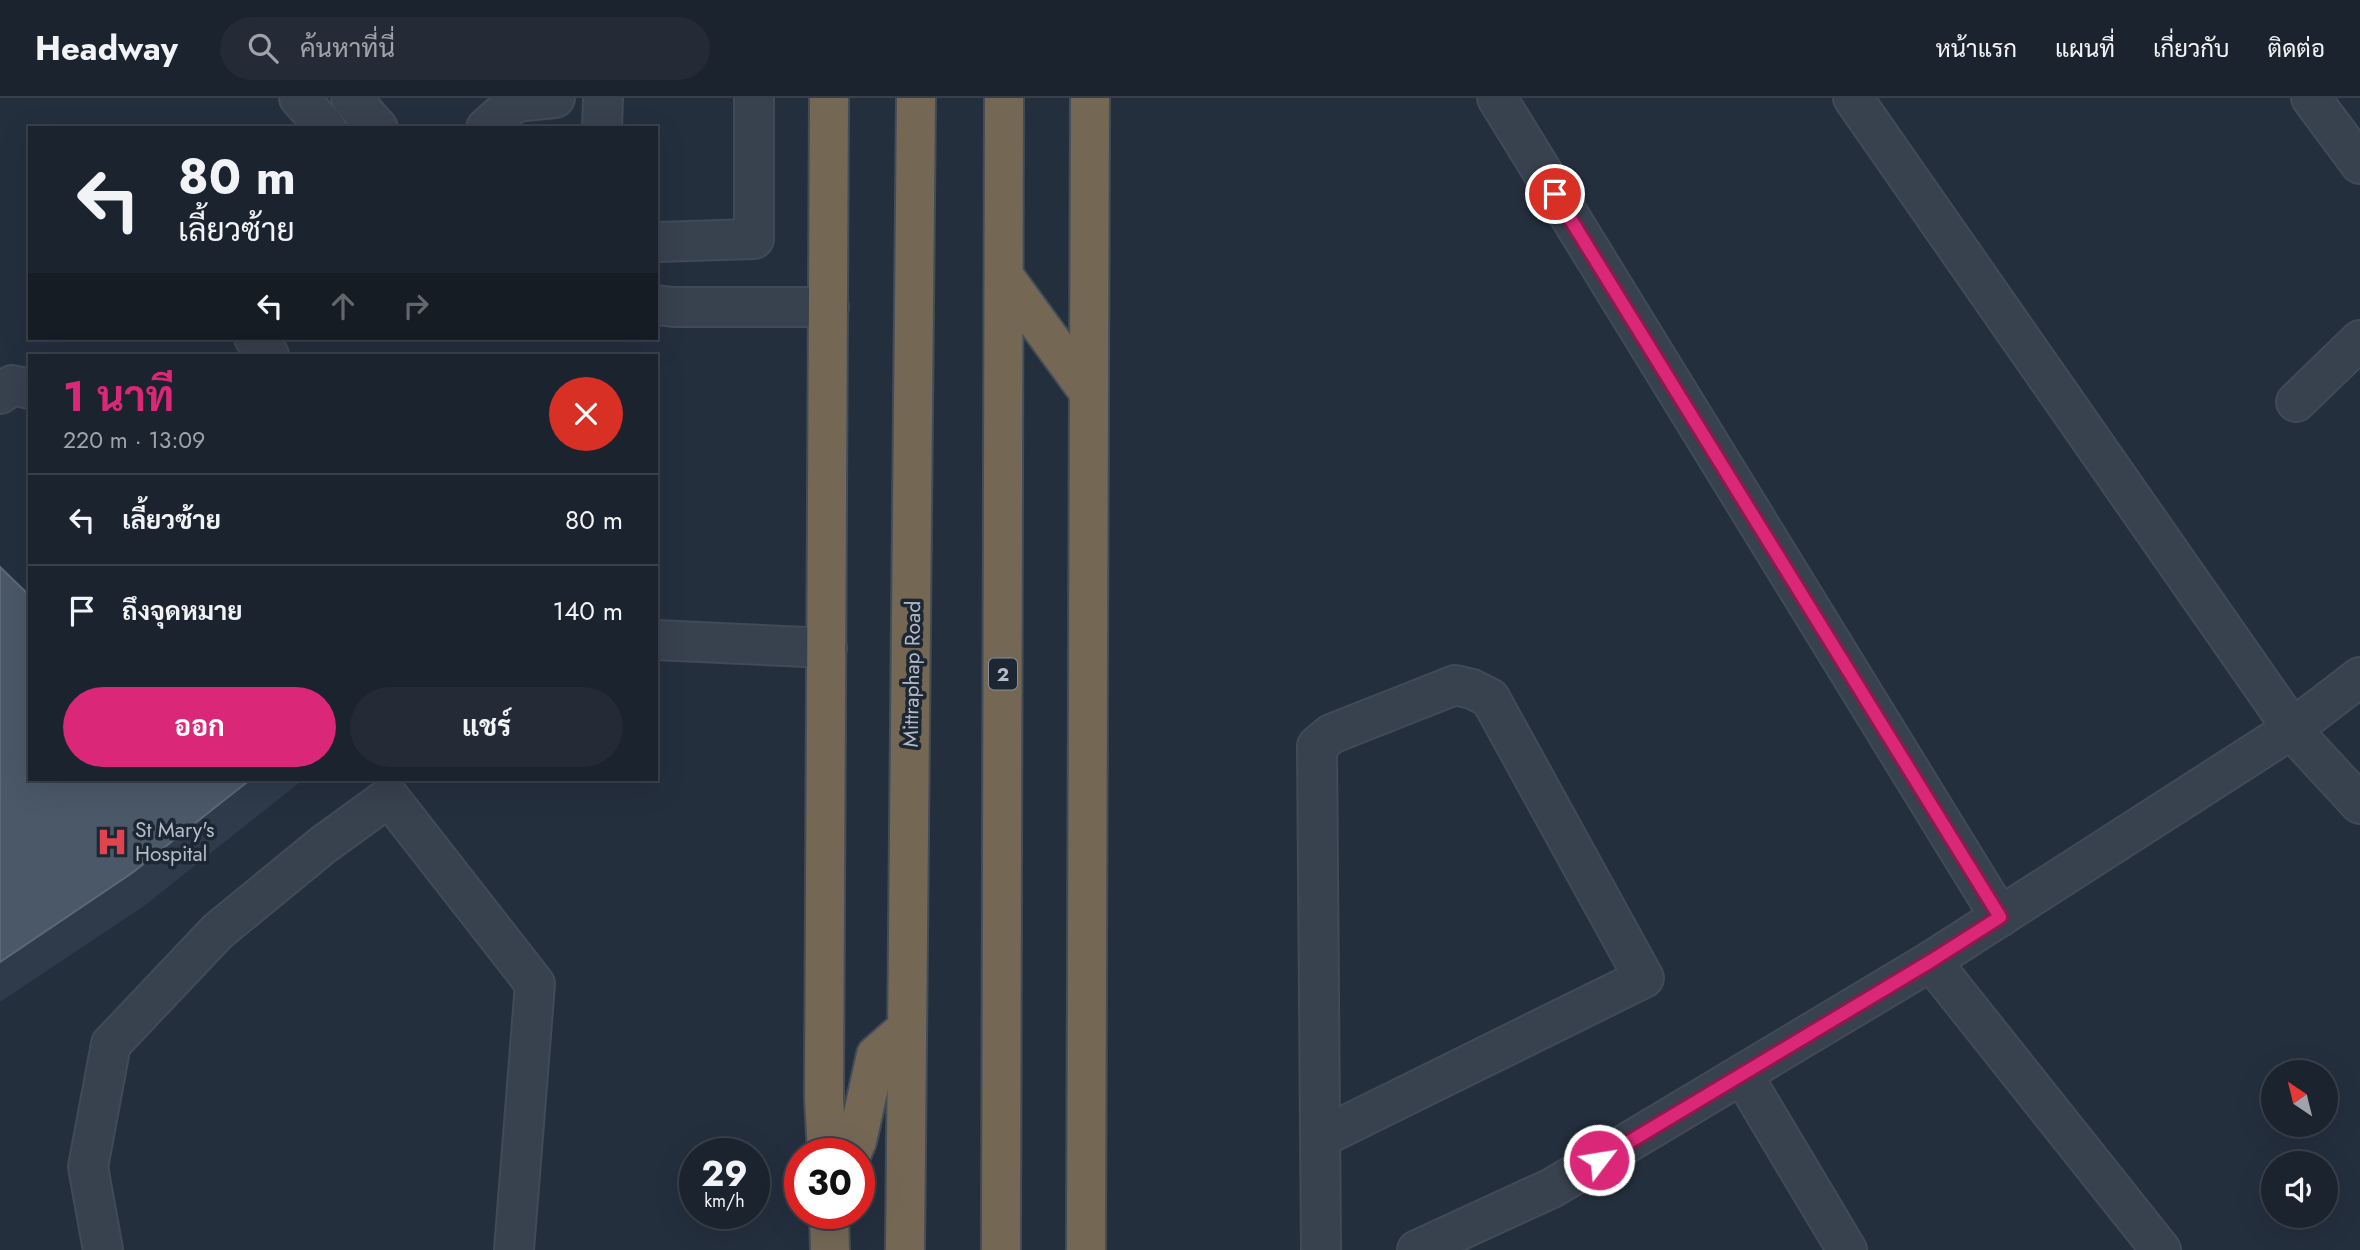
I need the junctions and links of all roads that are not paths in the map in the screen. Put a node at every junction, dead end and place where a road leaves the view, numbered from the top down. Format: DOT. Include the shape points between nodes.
graph roads {
  1 [pos="299,98"];
  2 [pos="351,98"];
  3 [pos="555,98"];
  4 [pos="603,98"];
  5 [pos="754,98"];
  6 [pos="830,98"];
  7 [pos="916,98"];
  8 [pos="1004,98"];
  9 [pos="1090,98"];
  10 [pos="1497,98"];
  11 [pos="1853,98"];
  12 [pos="2311,98"];
  13 [pos="324,126"];
  14 [pos="376,126"];
  15 [pos="488,126"];
  16 [pos="602,126"];
  17 [pos="2360,164"];
  18 [pos="658,242"];
  19 [pos="1004,276"];
  20 [pos="829,307"];
  21 [pos="662,309"];
  22 [pos="256,340"];
  23 [pos="2360,340"];
  24 [pos="268,354"];
  25 [pos="28,389"];
  26 [pos="1087,390"];
  27 [pos="0,394"];
  28 [pos="2296,402"];
  29 [pos="658,640"];
  30 [pos="827,648"];
  31 [pos="2360,677"];
  32 [pos="2292,729"];
  33 [pos="381,788"];
  34 [pos="2360,804"];
  35 [pos="2000,917"];
  36 [pos="1931,961"];
  37 [pos="907,1028"];
  38 [pos="1742,1074"];
  39 [pos="826,1138"];
  40 [pos="858,1138"];
  41 [pos="1320,1138"];
  42 [pos="829,1229"];
  43 [pos="103,1250"];
  44 [pos="514,1250"];
  45 [pos="830,1250"];
  46 [pos="905,1250"];
  47 [pos="1001,1250"];
  48 [pos="1086,1250"];
  49 [pos="1321,1250"];
  50 [pos="1418,1250"];
  51 [pos="1847,1250"];
  52 [pos="2161,1250"];
  1 -- 13 [label="street"];
  2 -- 14 [label="street"];
  3 -- 15 [label="street" via="515,102"];
  4 -- 16 [label="street"];
  5 -- 18 [label="street" via="754,239"];
  6 -- 20 [label="highway"];
  7 -- 37 [label="highway, Mittraphap Road"];
  8 -- 19 [label="highway, 2"];
  9 -- 26 [label="highway"];
  10 -- 35 [label="street"];
  11 -- 32 [label="street"];
  12 -- 17 [label="street"];
  19 -- 26 [label="highway"];
  19 -- 47 [label="highway, 2"];
  20 -- 21 [label="street"];
  20 -- 30 [label="highway"];
  22 -- 24 [label="street"];
  23 -- 28 [label="street"];
  25 -- 27 [label="street" via="12,385"];
  26 -- 48 [label="highway"];
  29 -- 30 [label="street"];
  30 -- 39 [label="highway"];
  31 -- 32 [label="street"];
  32 -- 34 [label="street"];
  32 -- 35 [label="street"];
  33 -- 43 [label="street" via="323,845 218,931 111,1044 88,1167"];
  33 -- 44 [label="street" via="535,984"];
  35 -- 36 [label="street"];
  36 -- 38 [label="street"];
  36 -- 52 [label="street"];
  37 -- 40 [label="highway" via="876,1055"];
  37 -- 46 [label="highway, Mittraphap Road"];
  38 -- 50 [label="street" via="1552,1188"];
  38 -- 51 [label="street"];
  41 -- 41 [label="street" via="1644,978 1490,698 1472,689 1455,685 1331,734 1317,746"];
  41 -- 49 [label="street"];
  42 -- 45 [label="highway"];
}
